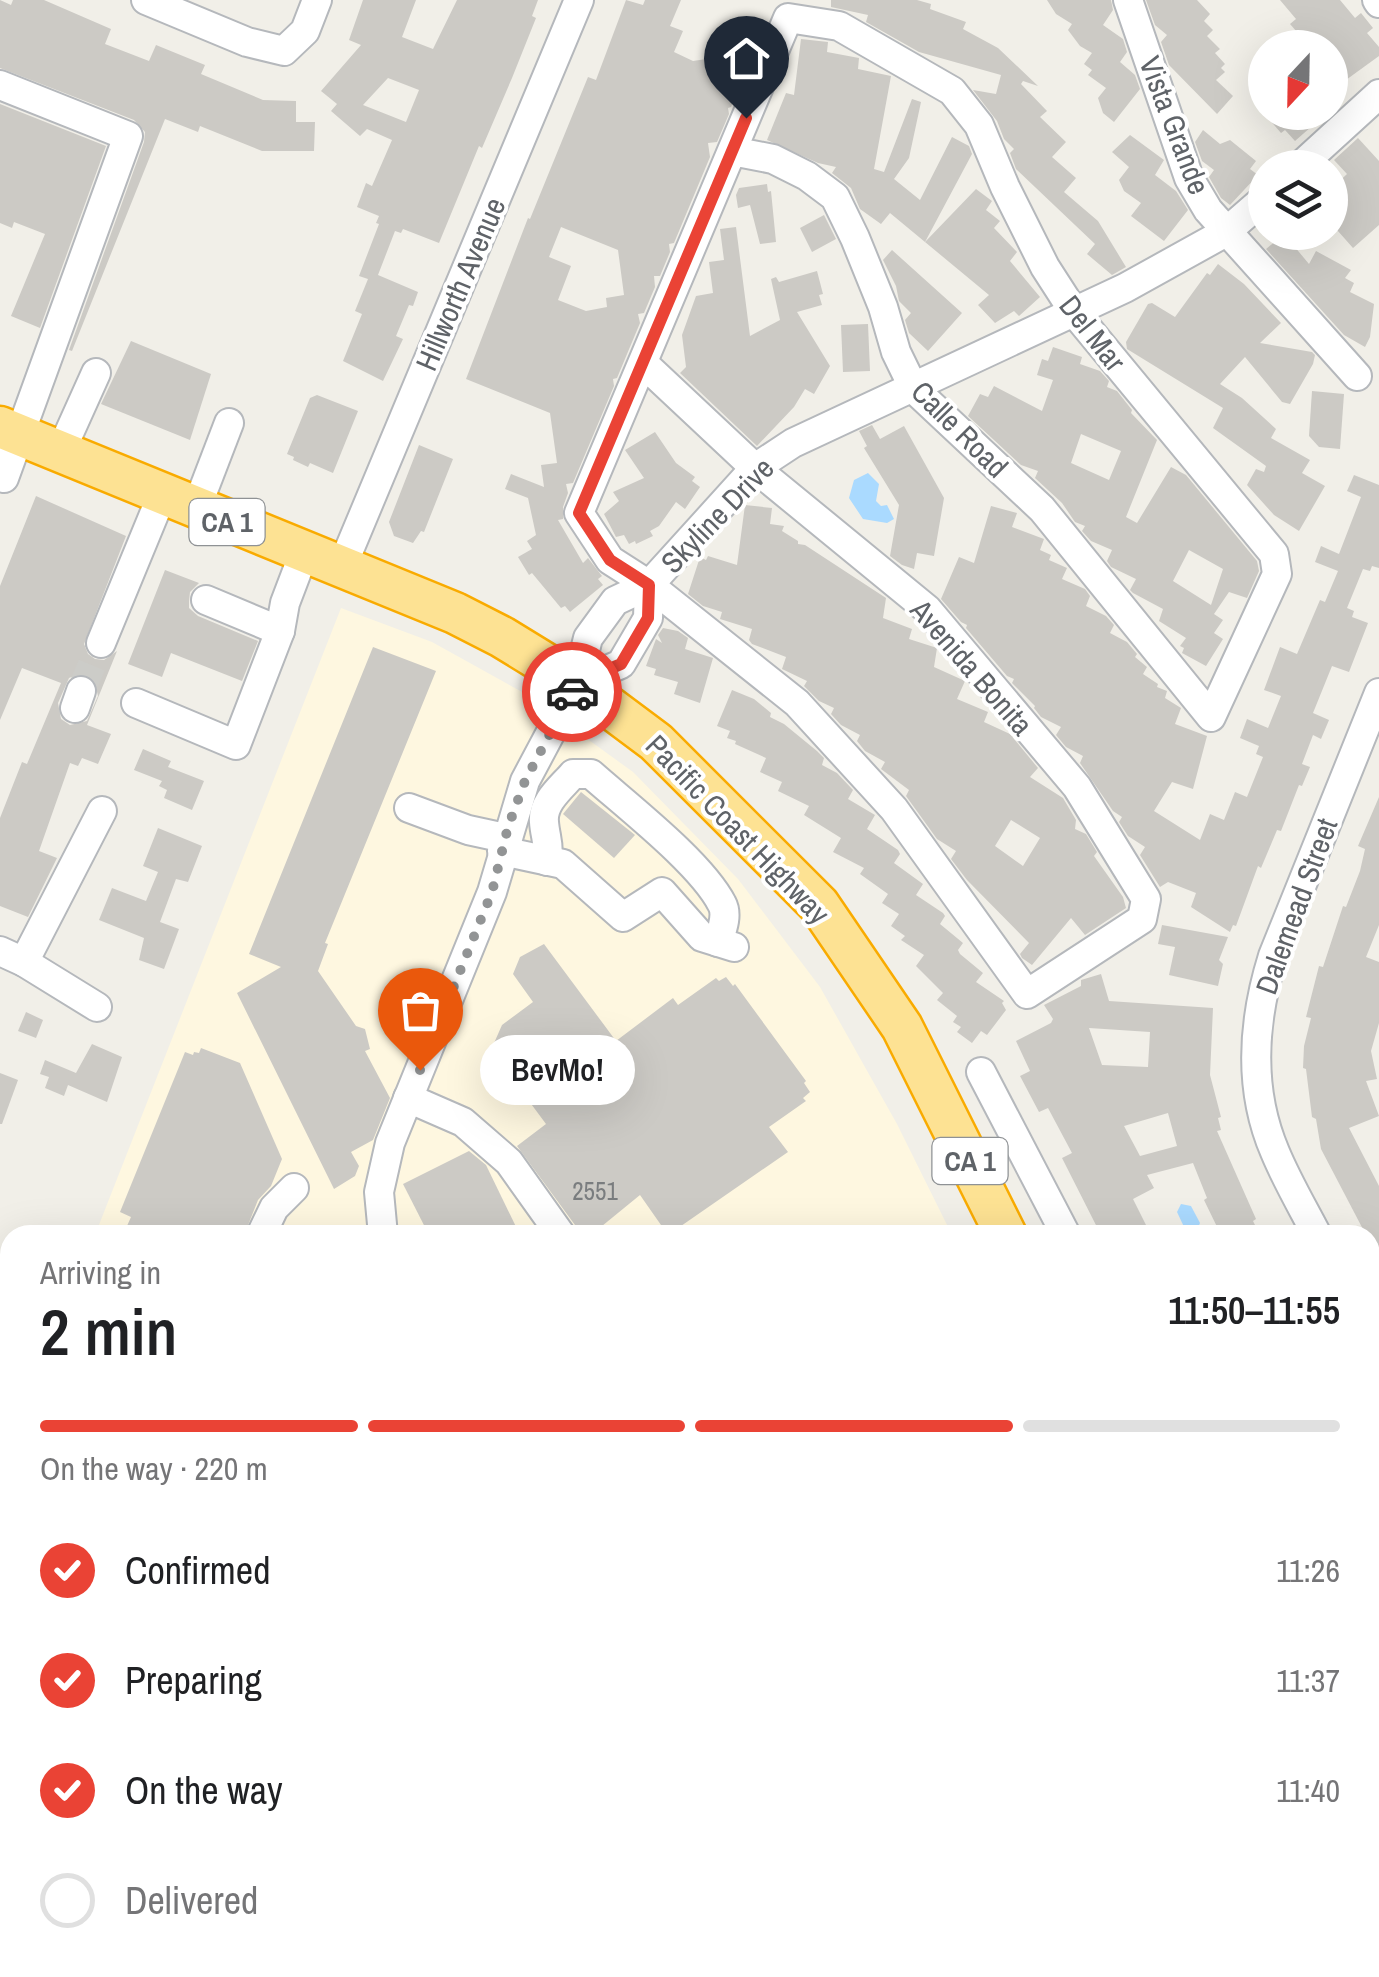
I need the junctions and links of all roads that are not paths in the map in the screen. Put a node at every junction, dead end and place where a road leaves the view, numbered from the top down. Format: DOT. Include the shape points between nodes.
graph roads {
  1 [pos="146,0"];
  2 [pos="317,0"];
  3 [pos="579,0"];
  4 [pos="1128,0"];
  5 [pos="0,86"];
  6 [pos="1379,94"];
  7 [pos="1318,150"];
  8 [pos="732,151"];
  9 [pos="1248,213"];
  10 [pos="1226,232"];
  11 [pos="1074,312"];
  12 [pos="643,363"];
  13 [pos="96,373"];
  14 [pos="1357,376"];
  15 [pos="914,389"];
  16 [pos="229,423"];
  17 [pos="9,431"];
  18 [pos="60,453"];
  19 [pos="755,468"];
  20 [pos="4,478"];
  21 [pos="179,502"];
  22 [pos="304,554"];
  23 [pos="341,569"];
  24 [pos="649,585"];
  25 [pos="206,600"];
  26 [pos="280,631"];
  27 [pos="101,643"];
  28 [pos="577,683"];
  29 [pos="1379,693"];
  30 [pos="136,704"];
  31 [pos="1211,718"];
  32 [pos="409,808"];
  33 [pos="102,811"];
  34 [pos="504,845"];
  35 [pos="546,861"];
  36 [pos="12,956"];
  37 [pos="96,1007"];
  38 [pos="980,1072"];
  39 [pos="408,1098"];
  40 [pos="294,1188"];
  41 [pos="266,1225"];
  42 [pos="382,1225"];
  43 [pos="553,1225"];
  44 [pos="1001,1225"];
  45 [pos="1061,1225"];
  46 [pos="1312,1225"];
  1 -- 2 [label="street" via="247,42 284,50 304,31"];
  3 -- 23 [label="street, Hillworth Avenue"];
  4 -- 10 [label="street, Vista Grande" via="1189,178"];
  5 -- 17 [label="street" via="128,136"];
  6 -- 7 [label="street"];
  8 -- 11 [label="street, Del Mar" via="788,18 839,26 952,91 979,125 1045,267"];
  8 -- 12 [label="street"];
  8 -- 15 [label="street, Calle Road" via="773,159 836,197"];
  9 -- 10 [label="street, Skyline Drive"];
  10 -- 11 [label="street, Skyline Drive"];
  10 -- 14 [label="street, Vista Grande"];
  11 -- 15 [label="street, Skyline Drive"];
  11 -- 31 [label="street, Del Mar" via="1274,554 1277,574"];
  12 -- 19 [label="street, Avenida Bonita"];
  12 -- 24 [label="street" via="579,513 610,560"];
  13 -- 18 [label="street"];
  15 -- 19 [label="street, Skyline Drive" via="793,443"];
  15 -- 31 [label="street, Calle Road" via="1042,509"];
  16 -- 21 [label="street"];
  17 -- 18 [label="highway, Pacific Coast Highway / CA 1"];
  17 -- 20 [label="street"];
  18 -- 21 [label="highway, Pacific Coast Highway / CA 1"];
  19 -- 24 [label="street, Skyline Drive"];
  19 -- 24 [label="street, Avenida Bonita" via="927,609 1077,787 1146,899 1142,919 1028,994 894,809 797,703"];
  21 -- 22 [label="highway, Pacific Coast Highway / CA 1"];
  21 -- 27 [label="street"];
  22 -- 23 [label="highway, Pacific Coast Highway / CA 1"];
  22 -- 26 [label="street"];
  23 -- 28 [label="highway, Pacific Coast Highway / CA 1" via="456,613"];
  24 -- 28 [label="street, Skyline Drive" via="615,602 588,638"];
  24 -- 28 [label="street, Skyline Drive" via="648,618 621,664"];
  25 -- 26 [label="street"];
  26 -- 30 [label="street" via="236,745"];
  28 -- 34 [label="street" via="525,781"];
  28 -- 44 [label="highway, Pacific Coast Highway / CA 1" via="656,742 819,904 902,1027"];
  29 -- 46 [label="street, Dalemead Street" via="1260,995 1257,1077 1274,1150"];
  32 -- 34 [label="street"];
  33 -- 36 [label="street"];
  34 -- 35 [label="street"];
  34 -- 39 [label="street" via="492,892"];
  35 -- 35 [label="street" via="563,864 622,917 662,892 702,936 727,945 724,906 714,892 591,774 573,774 546,808"];
  36 -- 37 [label="street"];
  38 -- 45 [label="street"];
  39 -- 42 [label="street" via="379,1192"];
  39 -- 43 [label="street" via="463,1122 509,1162"];
  40 -- 41 [label="street"];
}
